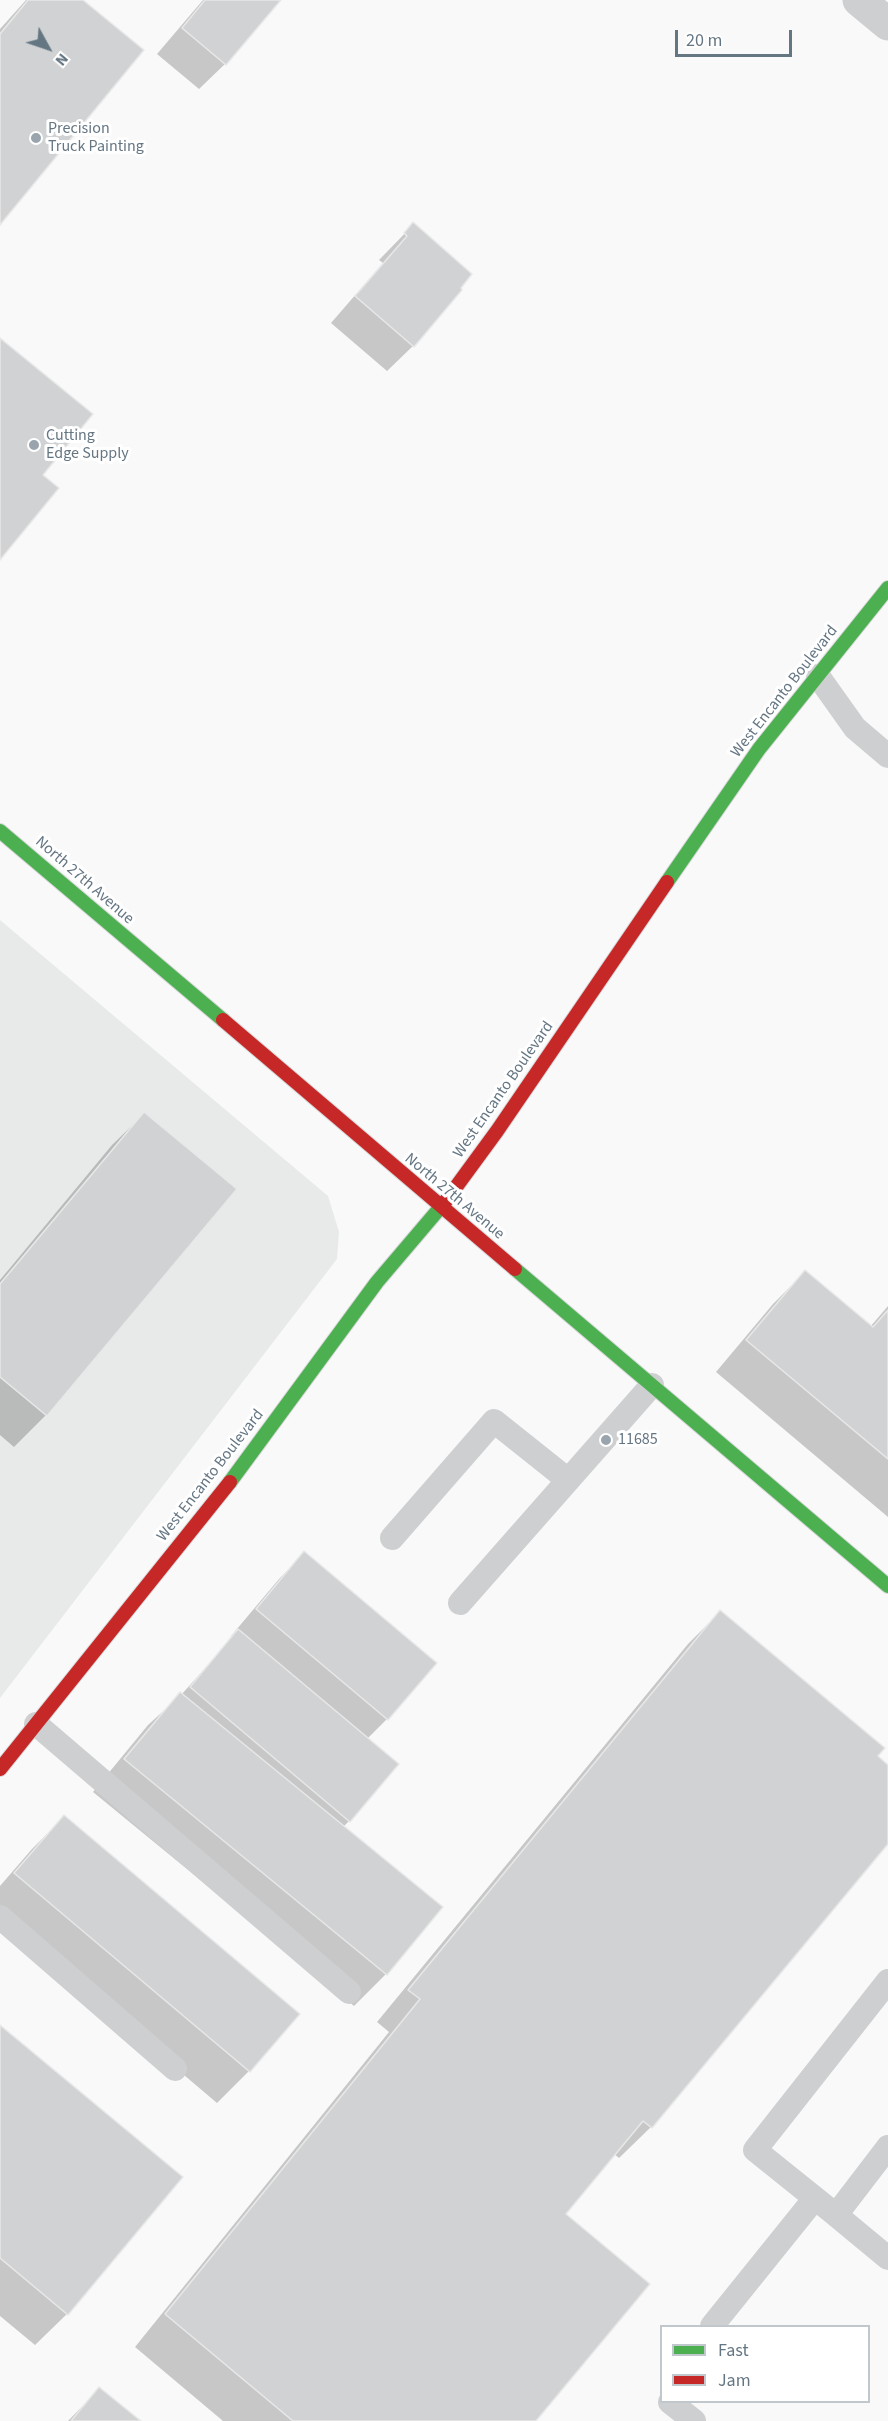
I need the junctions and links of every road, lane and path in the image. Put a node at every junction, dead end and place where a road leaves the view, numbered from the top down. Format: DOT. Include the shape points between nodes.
graph roads {
  1 [pos="859,0"];
  2 [pos="888,24"];
  3 [pos="888,588"];
  4 [pos="818,676"];
  5 [pos="888,756"];
  6 [pos="0,831"];
  7 [pos="441,1208"];
  8 [pos="652,1385"];
  9 [pos="568,1480"];
  10 [pos="392,1538"];
  11 [pos="888,1586"];
  12 [pos="460,1603"];
  13 [pos="36,1724"];
  14 [pos="0,1769"];
  15 [pos="0,1917"];
  16 [pos="888,1981"];
  17 [pos="349,1992"];
  18 [pos="176,2069"];
  19 [pos="888,2147"];
  20 [pos="815,2198"];
  21 [pos="836,2216"];
  22 [pos="888,2258"];
  23 [pos="713,2325"];
  24 [pos="671,2403"];
  25 [pos="694,2421"];
  1 -- 2 [label="street"];
  3 -- 4 [label="street, West Encanto Boulevard"];
  4 -- 5 [label="lane" via="855,728"];
  4 -- 7 [label="street, West Encanto Boulevard" via="733,785"];
  6 -- 7 [label="street, North 27th Avenue"];
  7 -- 8 [label="street, North 27th Avenue"];
  7 -- 13 [label="street, West Encanto Boulevard" via="377,1282 223,1491"];
  8 -- 9 [label="lane"];
  8 -- 11 [label="street, North 27th Avenue"];
  9 -- 10 [label="lane" via="494,1421"];
  9 -- 12 [label="lane"];
  13 -- 14 [label="street, West Encanto Boulevard"];
  13 -- 17 [label="lane"];
  15 -- 18 [label="lane"];
  16 -- 20 [label="lane" via="755,2150"];
  19 -- 21 [label="lane"];
  20 -- 21 [label="lane"];
  20 -- 23 [label="lane"];
  21 -- 22 [label="lane"];
  24 -- 25 [label="lane"];
}
